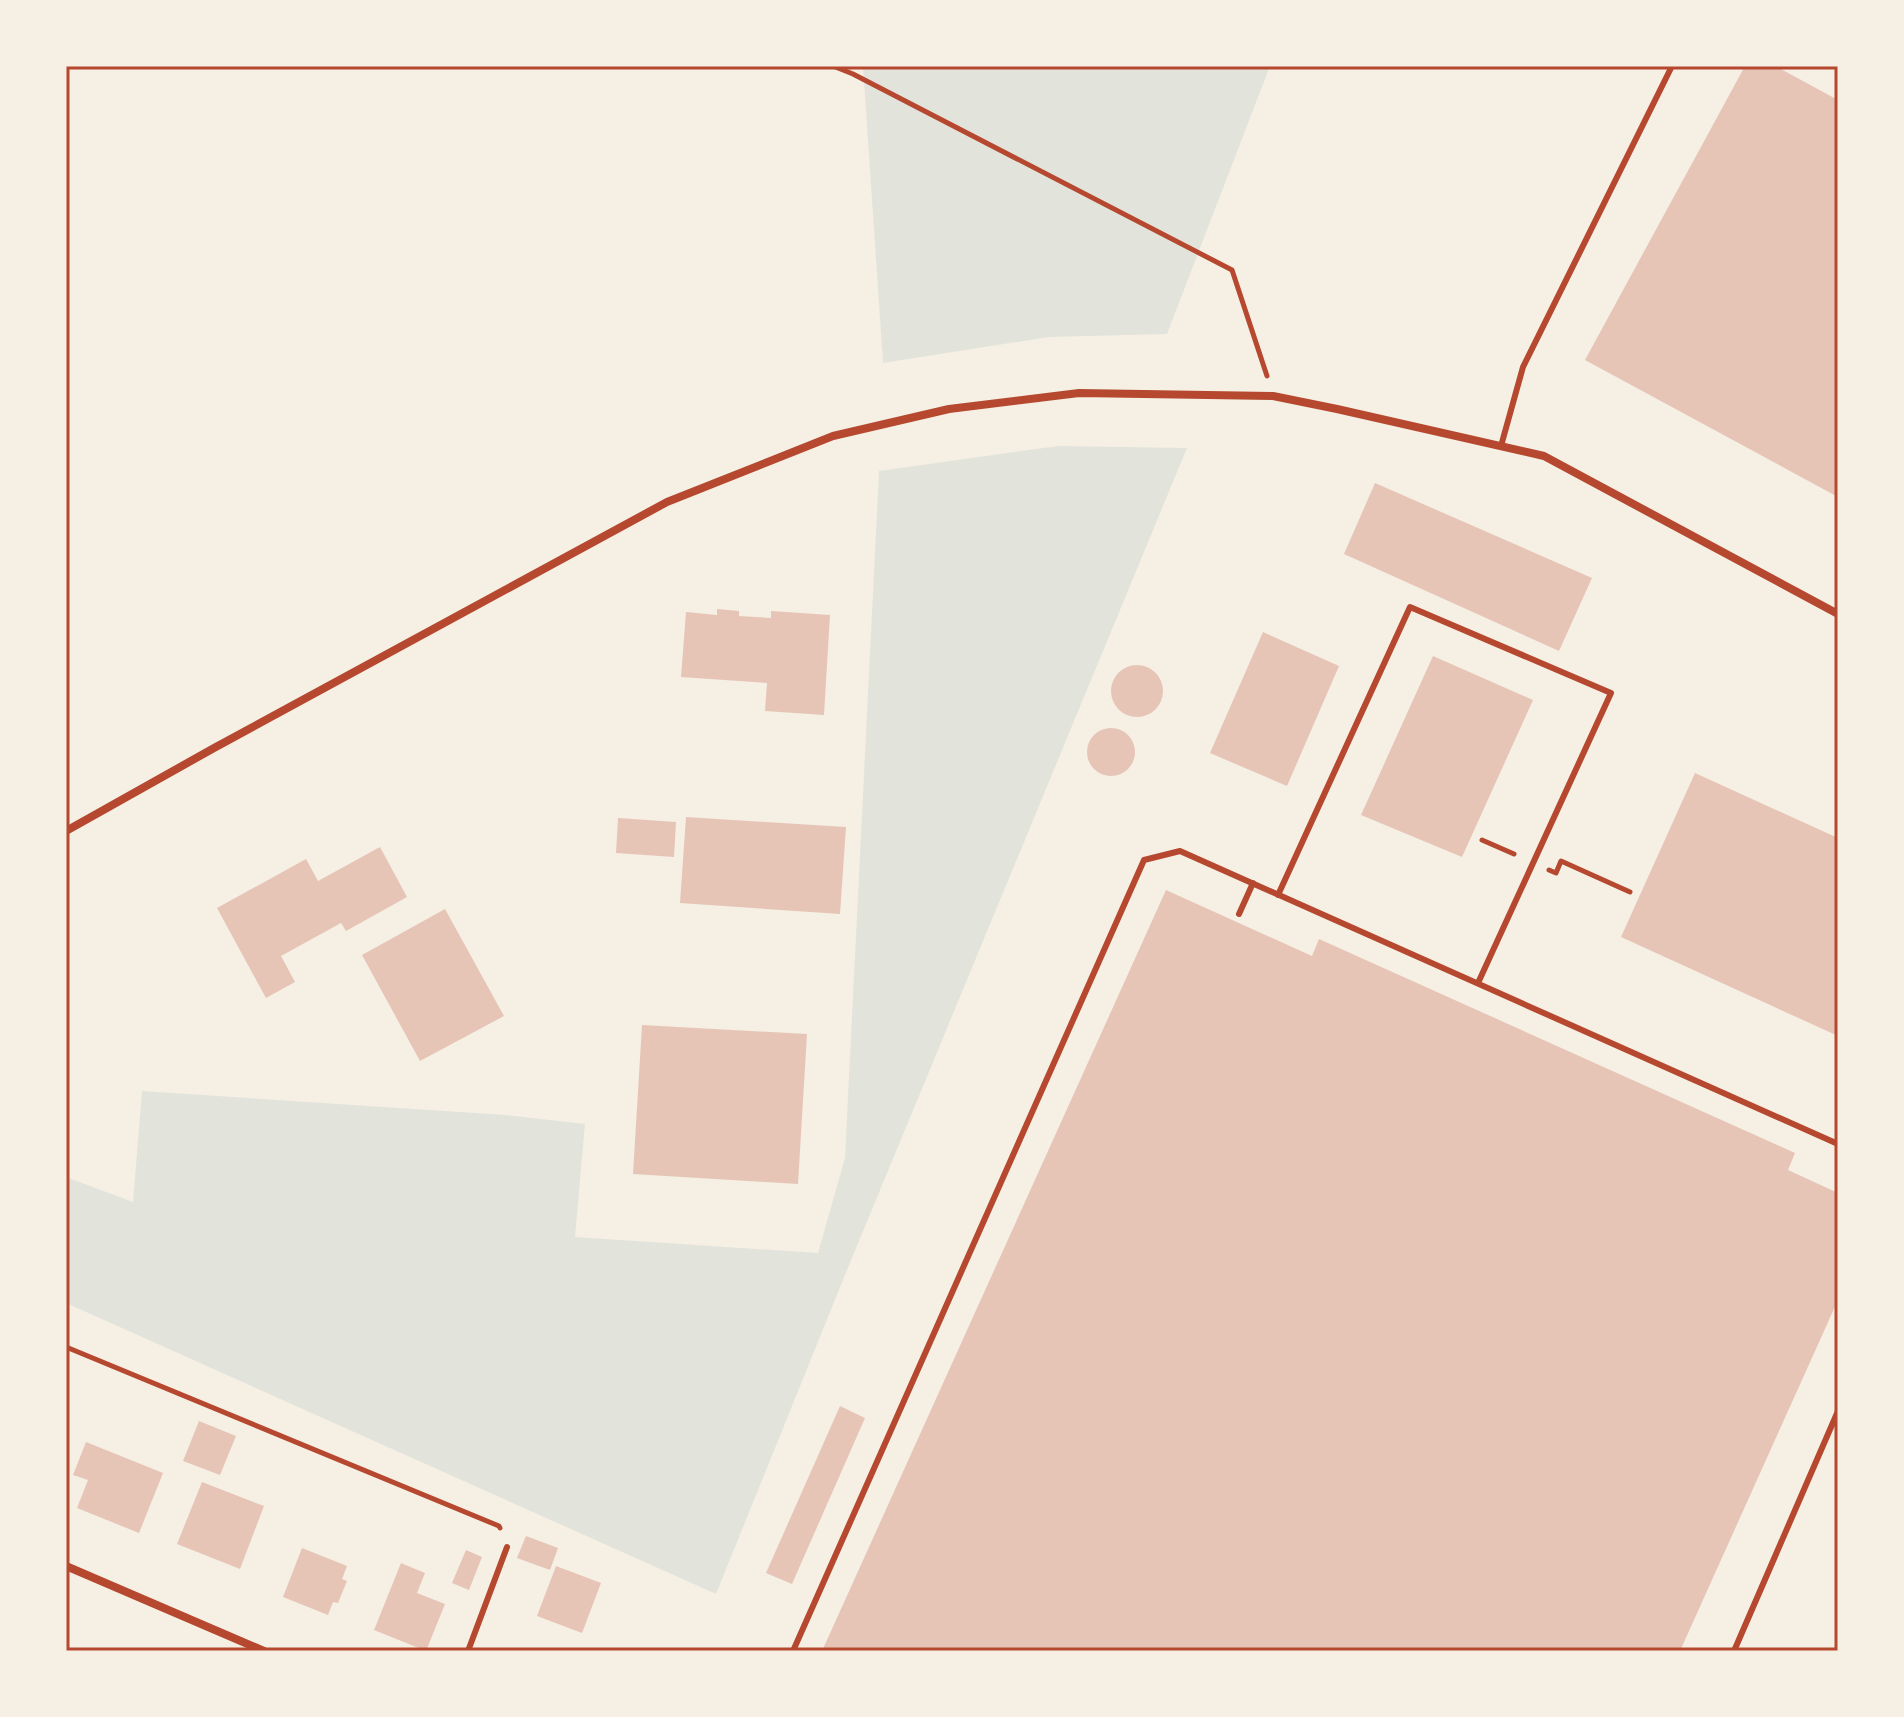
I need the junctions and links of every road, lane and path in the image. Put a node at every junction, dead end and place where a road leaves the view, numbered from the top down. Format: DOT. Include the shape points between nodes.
graph roads {
  1 [pos="833,66"];
  2 [pos="1672,66"];
  3 [pos="1273,396"];
  4 [pos="1501,446"];
  5 [pos="1838,614"];
  6 [pos="66,831"];
  7 [pos="1253,883"];
  8 [pos="1278,895"];
  9 [pos="1239,914"];
  10 [pos="1478,983"];
  11 [pos="1838,1144"];
  12 [pos="66,1347"];
  13 [pos="1838,1411"];
  14 [pos="507,1547"];
  15 [pos="66,1566"];
  16 [pos="264,1651"];
  17 [pos="468,1651"];
  18 [pos="793,1651"];
  19 [pos="1734,1651"];
  1 -- 3 [label="path" via="1232,270"];
  2 -- 4 [label="lane" via="1523,367"];
  3 -- 4 [label="street"];
  3 -- 6 [label="street" via="1079,393 949,409 833,436 667,502"];
  4 -- 5 [label="street" via="1544,456"];
  7 -- 8 [label="lane"];
  7 -- 9 [label="lane"];
  7 -- 18 [label="lane" via="1180,851 1144,860"];
  8 -- 10 [label="lane"];
  8 -- 10 [label="lane" via="1410,607 1611,693"];
  10 -- 11 [label="lane"];
  12 -- 14 [label="path" via="499,1526"];
  13 -- 19 [label="lane"];
  14 -- 17 [label="lane"];
  15 -- 16 [label="street"];
}
